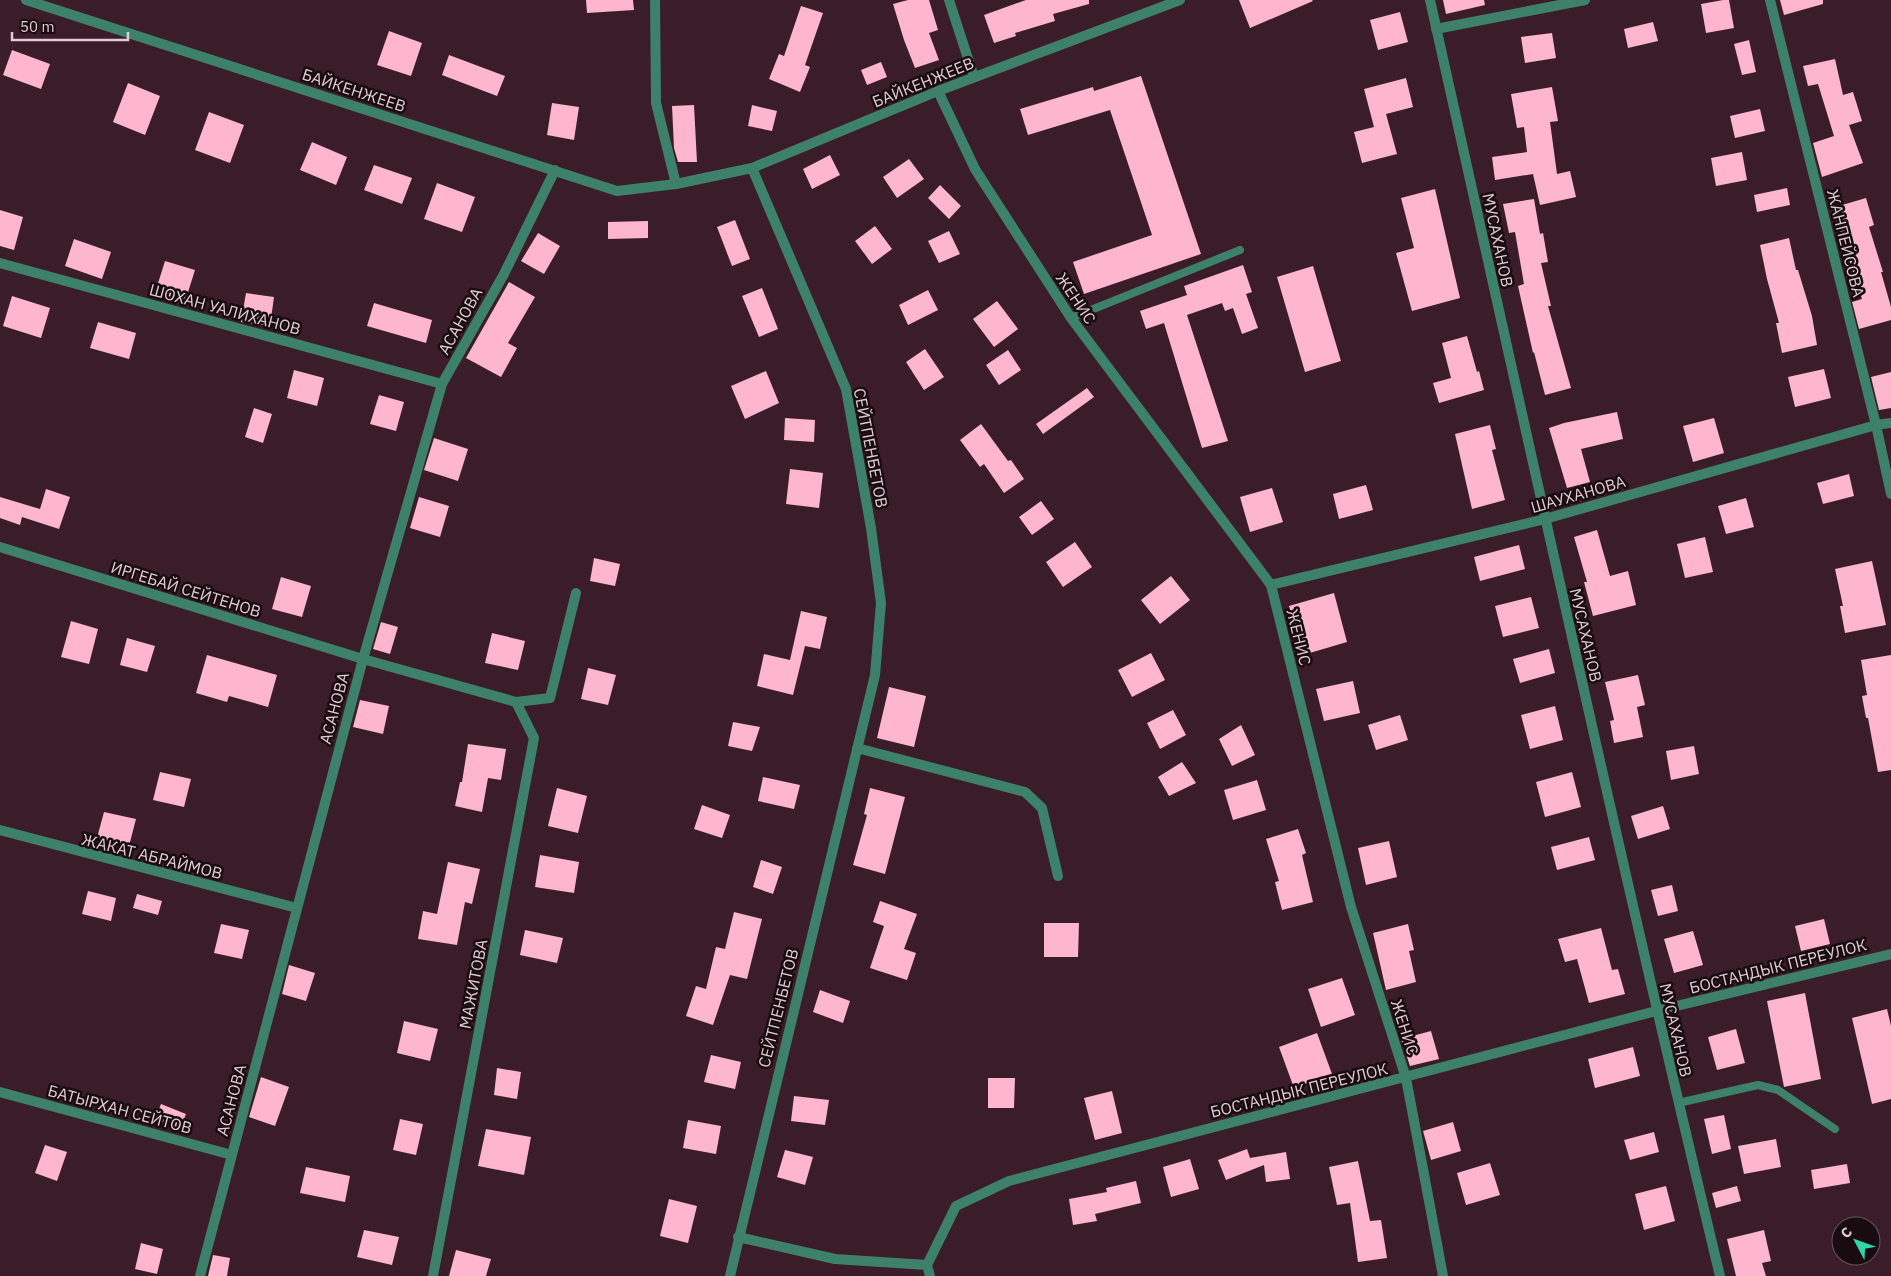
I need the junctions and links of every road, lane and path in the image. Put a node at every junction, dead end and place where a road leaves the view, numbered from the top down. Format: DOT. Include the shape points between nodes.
graph roads {
  1 [pos="26,0"];
  2 [pos="655,0"];
  3 [pos="949,0"];
  4 [pos="1180,0"];
  5 [pos="1430,0"];
  6 [pos="1585,0"];
  7 [pos="1770,0"];
  8 [pos="1436,29"];
  9 [pos="974,77"];
  10 [pos="938,90"];
  11 [pos="752,168"];
  12 [pos="555,170"];
  13 [pos="676,184"];
  14 [pos="1240,250"];
  15 [pos="0,263"];
  16 [pos="1071,318"];
  17 [pos="442,384"];
  18 [pos="1891,423"];
  19 [pos="1876,425"];
  20 [pos="1891,494"];
  21 [pos="1545,519"];
  22 [pos="0,547"];
  23 [pos="1271,585"];
  24 [pos="576,593"];
  25 [pos="363,659"];
  26 [pos="516,702"];
  27 [pos="857,748"];
  28 [pos="0,830"];
  29 [pos="1058,876"];
  30 [pos="297,908"];
  31 [pos="1891,954"];
  32 [pos="1656,1011"];
  33 [pos="1406,1078"];
  34 [pos="0,1092"];
  35 [pos="1678,1103"];
  36 [pos="1835,1129"];
  37 [pos="232,1155"];
  38 [pos="738,1237"];
  39 [pos="927,1265"];
  40 [pos="200,1276"];
  41 [pos="433,1276"];
  42 [pos="730,1276"];
  43 [pos="930,1276"];
  44 [pos="1443,1276"];
  45 [pos="1720,1276"];
  1 -- 12 [label="street, БАЙКЕНЖЕЕВ"];
  2 -- 13 [label="street" via="656,103"];
  3 -- 9 [label="street"];
  4 -- 9 [label="street, БАЙКЕНЖЕЕВ"];
  5 -- 8 [label="street, МУСАХАНОВ"];
  6 -- 8 [label="street"];
  7 -- 19 [label="street, ЖАНПЕЙСОВА"];
  8 -- 21 [label="street, МУСАХАНОВ"];
  9 -- 10 [label="street, БАЙКЕНЖЕЕВ"];
  10 -- 11 [label="street, БАЙКЕНЖЕЕВ"];
  10 -- 16 [label="street, ЖЕНИС" via="974,169"];
  11 -- 13 [label="street, БАЙКЕНЖЕЕВ"];
  11 -- 27 [label="street, СЕЙТПЕНБЕТОВ" via="846,389 881,603 875,675"];
  12 -- 13 [label="street, БАЙКЕНЖЕЕВ" via="617,191"];
  12 -- 17 [label="street, АСАНОВА" via="504,274"];
  14 -- 16 [label="lane"];
  15 -- 17 [label="street, ШОХАН УАЛИХАНОВ"];
  16 -- 23 [label="street, ЖЕНИС"];
  17 -- 25 [label="street, АСАНОВА"];
  18 -- 19 [label="street, ШАУХАНОВА"];
  19 -- 20 [label="street, ЖАНПЕЙСОВА"];
  19 -- 21 [label="street, ШАУХАНОВА"];
  21 -- 23 [label="street, ШАУХАНОВА"];
  21 -- 32 [label="street, МУСАХАНОВ"];
  22 -- 25 [label="street, ИРГЕБАЙ СЕЙТЕНОВ"];
  23 -- 33 [label="street, ЖЕНИС" via="1351,907"];
  24 -- 26 [label="street" via="550,698"];
  25 -- 26 [label="street"];
  25 -- 30 [label="street, АСАНОВА"];
  26 -- 41 [label="street, МАЖИТОВА" via="534,738"];
  27 -- 29 [label="street" via="1025,792 1042,808"];
  27 -- 38 [label="street, СЕЙТПЕНБЕТОВ"];
  28 -- 30 [label="street, ЖАКАТ АБРАЙМОВ"];
  30 -- 37 [label="street, АСАНОВА"];
  31 -- 32 [label="street, БОСТАНДЫК ПЕРЕУЛОК"];
  32 -- 33 [label="street, БОСТАНДЫК ПЕРЕУЛОК"];
  32 -- 35 [label="street, МУСАХАНОВ"];
  33 -- 39 [label="street, БОСТАНДЫК ПЕРЕУЛОК" via="1009,1181 956,1206"];
  33 -- 44 [label="street, ЖЕНИС"];
  34 -- 37 [label="street, БАТЫРХАН СЕЙТОВ"];
  35 -- 36 [label="lane" via="1758,1085 1778,1090"];
  35 -- 45 [label="street, МУСАХАНОВ"];
  37 -- 40 [label="street, АСАНОВА"];
  38 -- 39 [label="street" via="834,1260"];
  38 -- 42 [label="street, СЕЙТПЕНБЕТОВ"];
  39 -- 43 [label="street"];
}
